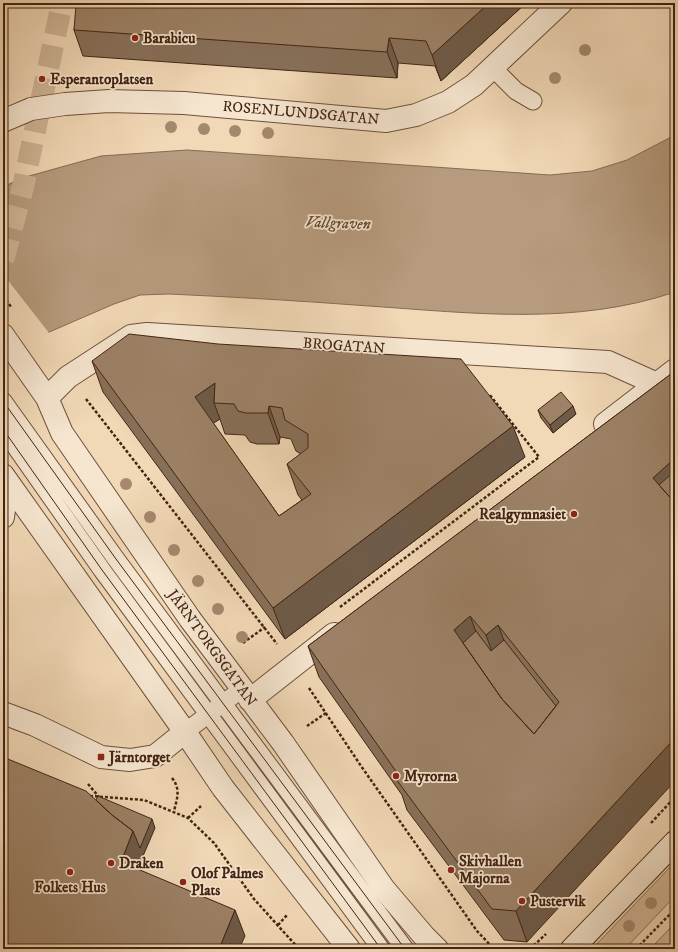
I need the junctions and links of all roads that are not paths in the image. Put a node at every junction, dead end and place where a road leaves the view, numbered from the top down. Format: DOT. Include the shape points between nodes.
graph roads {
  1 [pos="561,3"];
  2 [pos="492,66"];
  3 [pos="533,101"];
  4 [pos="3,121"];
  5 [pos="3,336"];
  6 [pos="675,370"];
  7 [pos="657,384"];
  8 [pos="47,398"];
  9 [pos="3,401"];
  10 [pos="3,429"];
  11 [pos="588,437"];
  12 [pos="5,478"];
  13 [pos="3,517"];
  14 [pos="344,615"];
  15 [pos="246,694"];
  16 [pos="222,703"];
  17 [pos="3,713"];
  18 [pos="208,714"];
  19 [pos="185,732"];
  20 [pos="675,842"];
  21 [pos="349,949"];
  22 [pos="381,949"];
  23 [pos="405,949"];
  24 [pos="437,949"];
  25 [pos="572,949"];
  1 -- 2 [label="street, ROSENLUNDSGATAN"];
  2 -- 3 [label="lane" via="516,92"];
  2 -- 4 [label="street, ROSENLUNDSGATAN" via="474,85 448,102 416,116 386,121 184,103 109,101 31,109"];
  5 -- 8 [label="street, JÄRNTORGSGATAN"];
  6 -- 7 [label="street"];
  7 -- 8 [label="street, BROGATAN" via="608,362 147,334 131,336 68,378"];
  7 -- 11 [label="street"];
  8 -- 15 [label="street, JÄRNTORGSGATAN" via="62,433 190,619"];
  9 -- 16 [label="lane"];
  10 -- 18 [label="lane"];
  12 -- 13 [label="street"];
  12 -- 19 [label="street"];
  14 -- 15 [label="street" via="294,665"];
  15 -- 16 [label="lane"];
  15 -- 24 [label="street, JÄRNTORGSGATAN" via="384,889"];
  16 -- 18 [label="lane"];
  16 -- 23 [label="lane"];
  17 -- 19 [label="street" via="35,725 101,757 130,760 156,756"];
  18 -- 19 [label="lane"];
  18 -- 22 [label="lane"];
  19 -- 21 [label="street" via="222,788"];
  20 -- 25 [label="street"];
}
